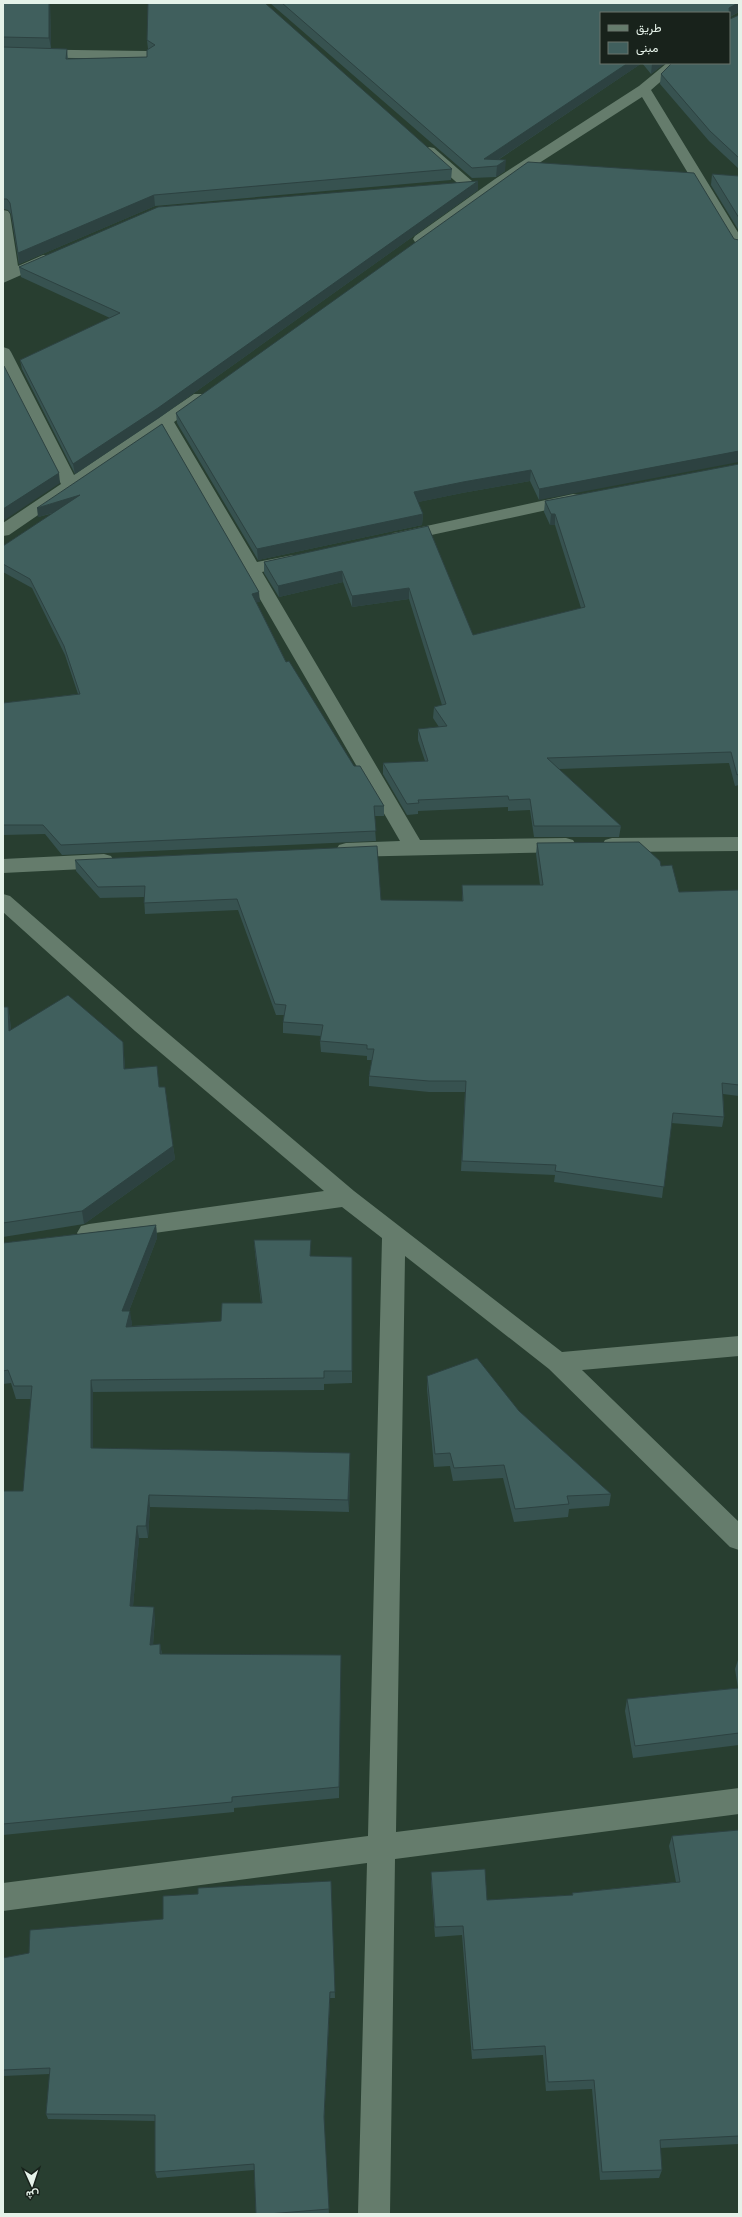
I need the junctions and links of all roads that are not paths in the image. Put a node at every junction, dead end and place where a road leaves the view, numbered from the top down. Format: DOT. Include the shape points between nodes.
graph roads {
  1 [pos="3,53"];
  2 [pos="147,55"];
  3 [pos="675,64"];
  4 [pos="644,89"];
  5 [pos="420,143"];
  6 [pos="500,182"];
  7 [pos="467,184"];
  8 [pos="444,186"];
  9 [pos="3,214"];
  10 [pos="410,246"];
  11 [pos="739,246"];
  12 [pos="61,252"];
  13 [pos="7,276"];
  14 [pos="3,352"];
  15 [pos="211,389"];
  16 [pos="166,422"];
  17 [pos="70,484"];
  18 [pos="586,497"];
  19 [pos="3,531"];
  20 [pos="385,540"];
  21 [pos="308,557"];
  22 [pos="254,568"];
  23 [pos="739,844"];
  24 [pos="414,847"];
  25 [pos="326,851"];
  26 [pos="126,860"];
  27 [pos="3,866"];
  28 [pos="3,901"];
  29 [pos="346,1197"];
  30 [pos="394,1235"];
  31 [pos="65,1237"];
  32 [pos="739,1346"];
  33 [pos="558,1362"];
  34 [pos="739,1539"];
  35 [pos="739,1801"];
  36 [pos="382,1847"];
  37 [pos="3,1898"];
  38 [pos="374,2214"];
  1 -- 2 [label="street"];
  3 -- 4 [label="street"];
  4 -- 6 [label="street"];
  4 -- 11 [label="street"];
  5 -- 7 [label="street"];
  6 -- 7 [label="street"];
  6 -- 10 [label="street"];
  7 -- 8 [label="street"];
  9 -- 13 [label="street"];
  12 -- 13 [label="street"];
  14 -- 17 [label="street"];
  15 -- 16 [label="street"];
  16 -- 17 [label="street"];
  16 -- 22 [label="street"];
  17 -- 19 [label="street"];
  18 -- 20 [label="street"];
  21 -- 22 [label="street"];
  22 -- 24 [label="street"];
  23 -- 24 [label="street"];
  24 -- 25 [label="street"];
  26 -- 27 [label="street"];
  28 -- 29 [label="street" via="143,1025"];
  29 -- 30 [label="street"];
  29 -- 31 [label="street"];
  30 -- 33 [label="street"];
  30 -- 36 [label="street"];
  32 -- 33 [label="street"];
  33 -- 34 [label="street"];
  35 -- 36 [label="street"];
  36 -- 37 [label="street"];
  36 -- 38 [label="street"];
}
